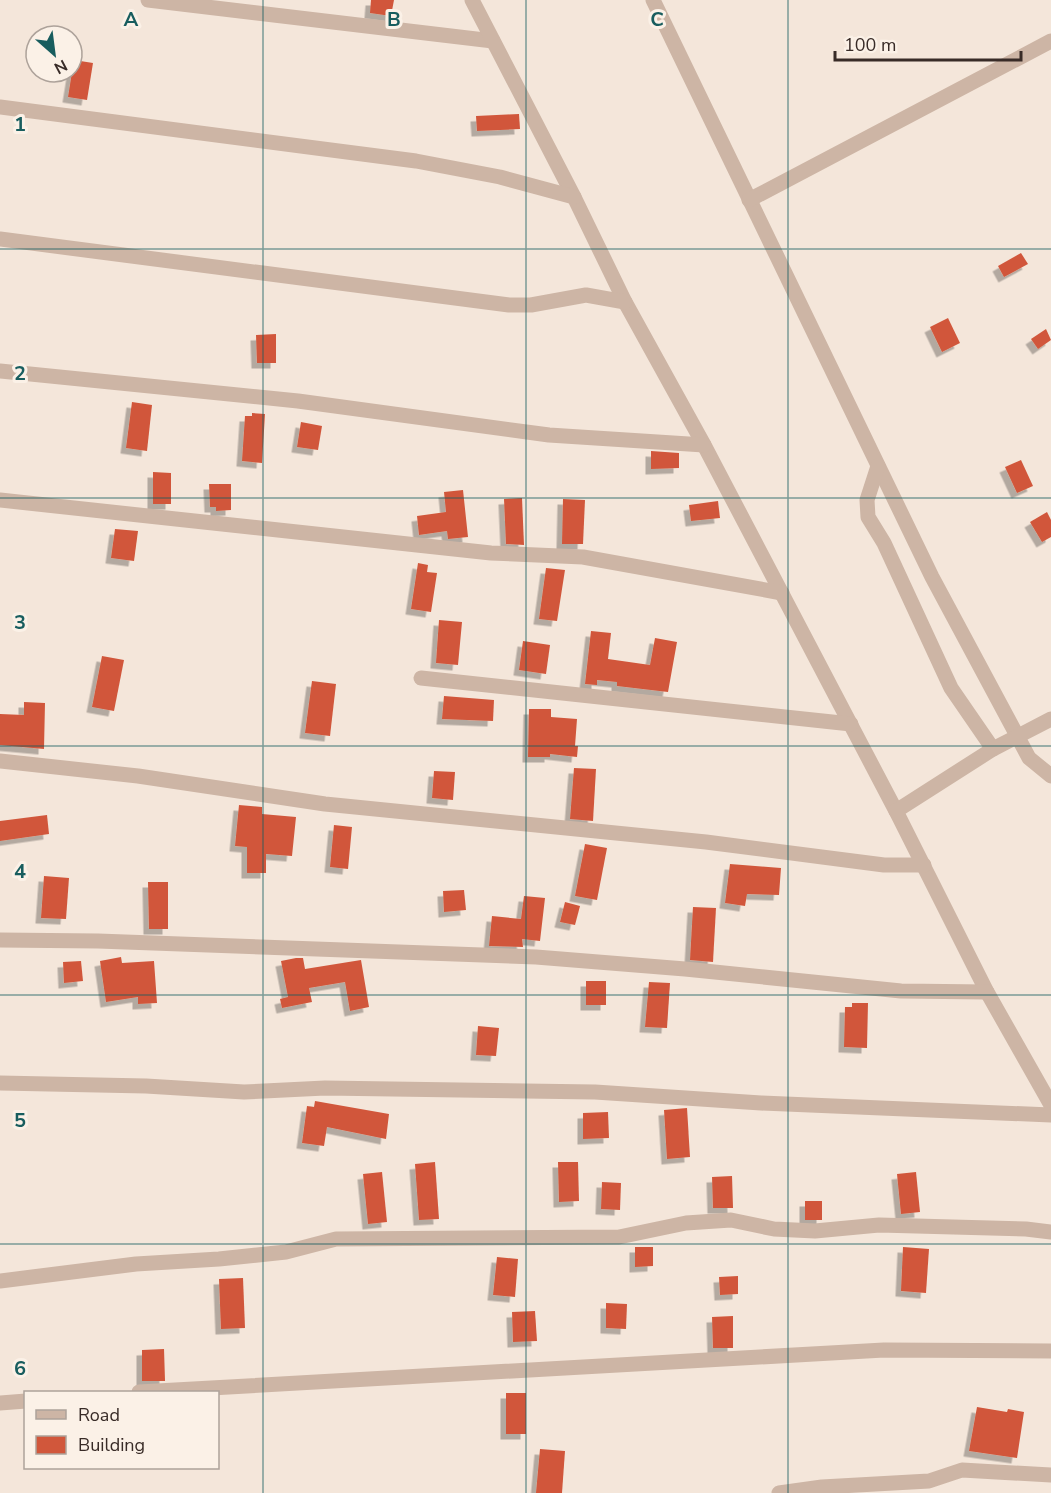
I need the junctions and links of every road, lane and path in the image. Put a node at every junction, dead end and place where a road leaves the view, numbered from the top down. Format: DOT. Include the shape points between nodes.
graph roads {
  1 [pos="148,0"];
  2 [pos="472,0"];
  3 [pos="653,0"];
  4 [pos="493,41"];
  5 [pos="1051,41"];
  6 [pos="0,107"];
  7 [pos="574,197"];
  8 [pos="749,200"];
  9 [pos="0,239"];
  10 [pos="625,302"];
  11 [pos="0,371"];
  12 [pos="704,445"];
  13 [pos="878,466"];
  14 [pos="0,500"];
  15 [pos="782,593"];
  16 [pos="421,678"];
  17 [pos="1051,719"];
  18 [pos="851,724"];
  19 [pos="1017,738"];
  20 [pos="993,749"];
  21 [pos="0,761"];
  22 [pos="1051,776"];
  23 [pos="896,811"];
  24 [pos="924,865"];
  25 [pos="0,940"];
  26 [pos="987,992"];
  27 [pos="0,1083"];
  28 [pos="1051,1105"];
  29 [pos="1051,1115"];
  30 [pos="1051,1232"];
  31 [pos="0,1281"];
  32 [pos="1051,1351"];
  33 [pos="157,1391"];
  34 [pos="24,1401"];
  35 [pos="0,1403"];
  36 [pos="1051,1475"];
  37 [pos="779,1493"];
  1 -- 4 [label="street"];
  2 -- 4 [label="street"];
  3 -- 8 [label="street"];
  4 -- 7 [label="street"];
  5 -- 8 [label="street"];
  6 -- 7 [label="street" via="416,161 501,177"];
  7 -- 10 [label="street"];
  8 -- 13 [label="street"];
  9 -- 10 [label="street" via="509,306 586,295"];
  10 -- 12 [label="street"];
  11 -- 12 [label="street" via="298,401 549,435"];
  12 -- 15 [label="street"];
  13 -- 19 [label="street"];
  13 -- 20 [label="street" via="867,500 868,517 884,543 951,688"];
  14 -- 15 [label="street" via="491,553 583,557"];
  15 -- 18 [label="street"];
  16 -- 18 [label="street"];
  17 -- 19 [label="street"];
  18 -- 23 [label="street"];
  19 -- 20 [label="street"];
  19 -- 22 [label="street" via="1029,759"];
  20 -- 23 [label="street"];
  21 -- 24 [label="street" via="138,776 325,804 706,842 884,865"];
  23 -- 24 [label="street"];
  24 -- 26 [label="street"];
  25 -- 26 [label="street" via="536,957 901,991"];
  26 -- 28 [label="street"];
  27 -- 29 [label="street" via="244,1092 325,1088 595,1092"];
  30 -- 31 [label="street" via="879,1226 815,1231 774,1229 732,1220 686,1223 619,1237 336,1239 286,1252 136,1264"];
  32 -- 33 [label="street" via="884,1350"];
  34 -- 35 [label="street"];
  36 -- 37 [label="street" via="962,1470 929,1481"];
}
